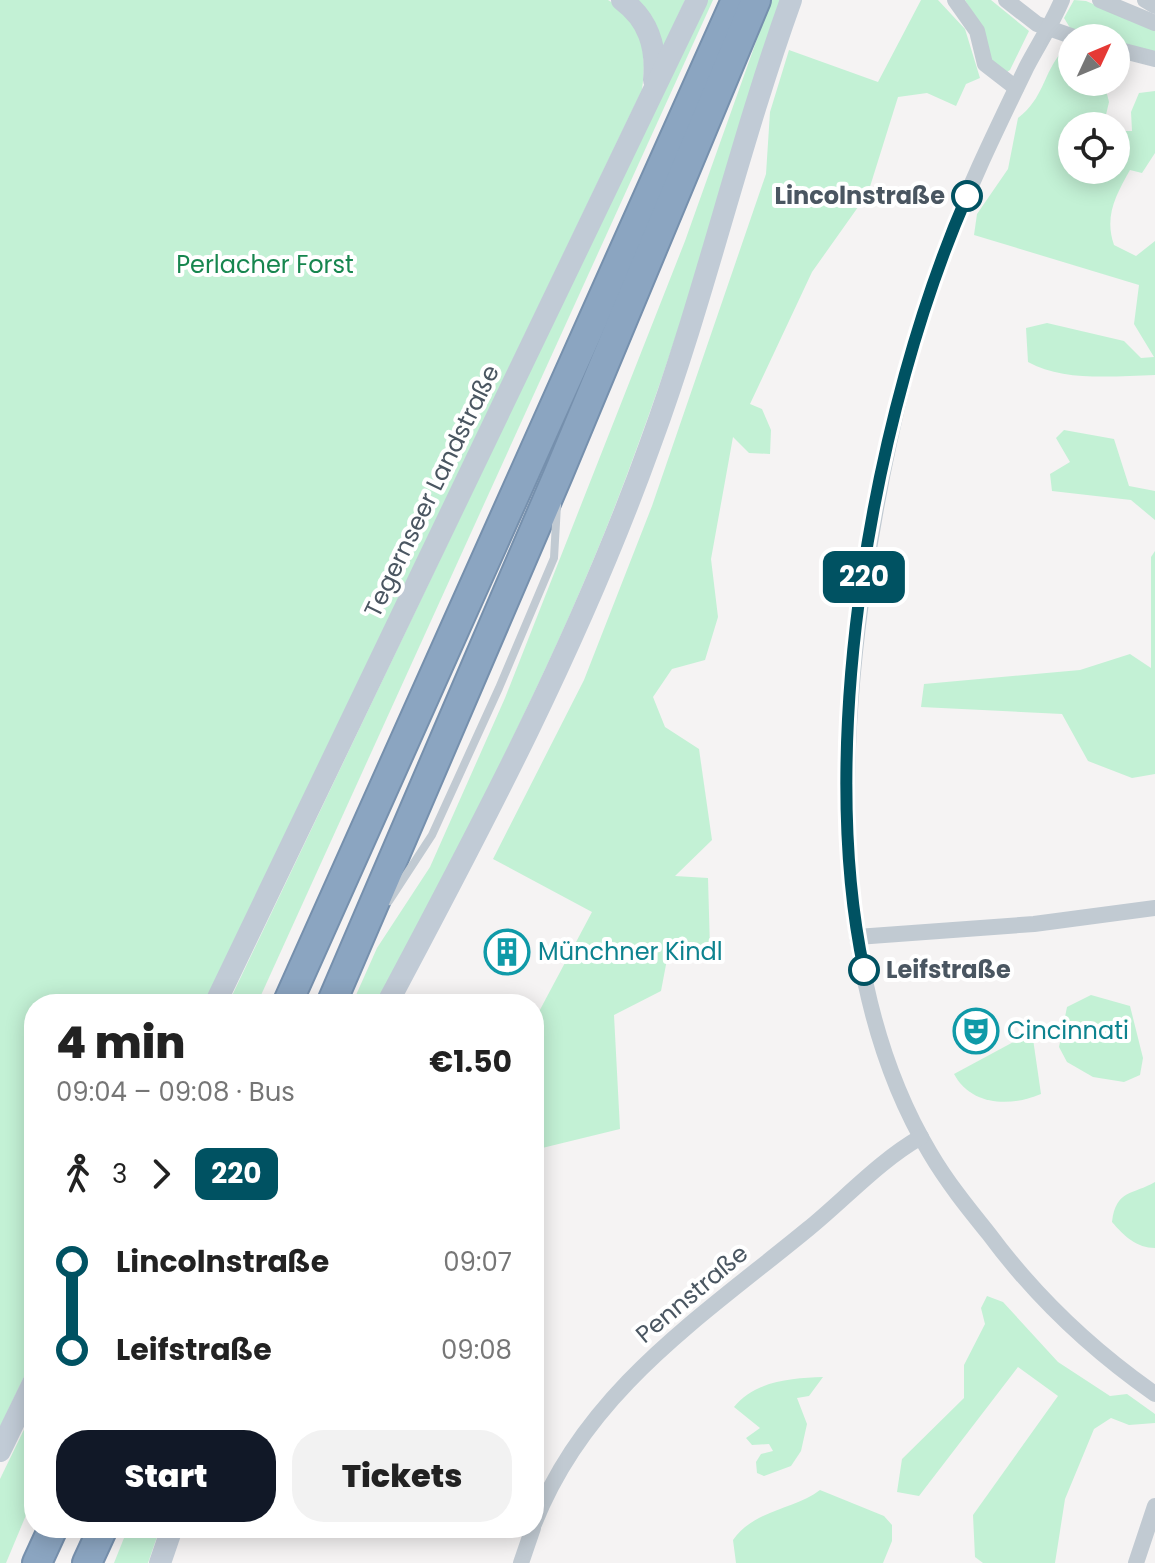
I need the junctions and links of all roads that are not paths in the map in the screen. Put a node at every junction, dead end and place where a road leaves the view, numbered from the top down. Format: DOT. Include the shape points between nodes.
graph roads {
  1 [pos="622,0"];
  2 [pos="697,0"];
  3 [pos="736,0"];
  4 [pos="756,0"];
  5 [pos="791,0"];
  6 [pos="955,0"];
  7 [pos="1006,0"];
  8 [pos="1062,0"];
  9 [pos="1100,0"];
  10 [pos="1145,0"];
  11 [pos="1155,6"];
  12 [pos="1155,23"];
  13 [pos="1048,28"];
  14 [pos="1058,31"];
  15 [pos="1130,53"];
  16 [pos="1155,59"];
  17 [pos="1016,88"];
  18 [pos="654,89"];
  19 [pos="1155,908"];
  20 [pos="857,937"];
  21 [pos="220,994"];
  22 [pos="291,994"];
  23 [pos="335,994"];
  24 [pos="392,994"];
  25 [pos="921,1137"];
  26 [pos="1155,1394"];
  27 [pos="24,1402"];
  28 [pos="0,1451"];
  29 [pos="544,1503"];
  30 [pos="1155,1506"];
  31 [pos="48,1538"];
  32 [pos="98,1538"];
  33 [pos="169,1538"];
  34 [pos="529,1538"];
  35 [pos="37,1563"];
  36 [pos="87,1563"];
  37 [pos="160,1563"];
  38 [pos="521,1563"];
  39 [pos="1136,1563"];
  1 -- 18 [label="main road" via="651,35"];
  2 -- 18 [label="main road, Tegernseer Landstraße"];
  3 -- 22 [label="highway"];
  4 -- 23 [label="highway"];
  5 -- 24 [label="main road" via="674,380 624,515 523,742"];
  6 -- 17 [label="street" via="977,31 985,64"];
  7 -- 13 [label="street"];
  8 -- 13 [label="street"];
  9 -- 12 [label="street"];
  10 -- 11 [label="street"];
  13 -- 14 [label="street"];
  13 -- 17 [label="street"];
  15 -- 16 [label="street"];
  17 -- 20 [label="street" via="938,267 899,394 875,508 857,630 847,756 849,870"];
  18 -- 21 [label="main road, Tegernseer Landstraße"];
  19 -- 20 [label="street" via="1034,924"];
  20 -- 25 [label="street" via="879,1027"];
  25 -- 26 [label="street" via="1023,1276 1061,1317"];
  25 -- 29 [label="street, Pennstraße" via="889,1157 637,1372 570,1450"];
  27 -- 28 [label="main road"];
  30 -- 39 [label="street"];
  31 -- 35 [label="highway"];
  32 -- 36 [label="highway"];
  33 -- 37 [label="main road"];
  34 -- 38 [label="street, Pennstraße"];
}
